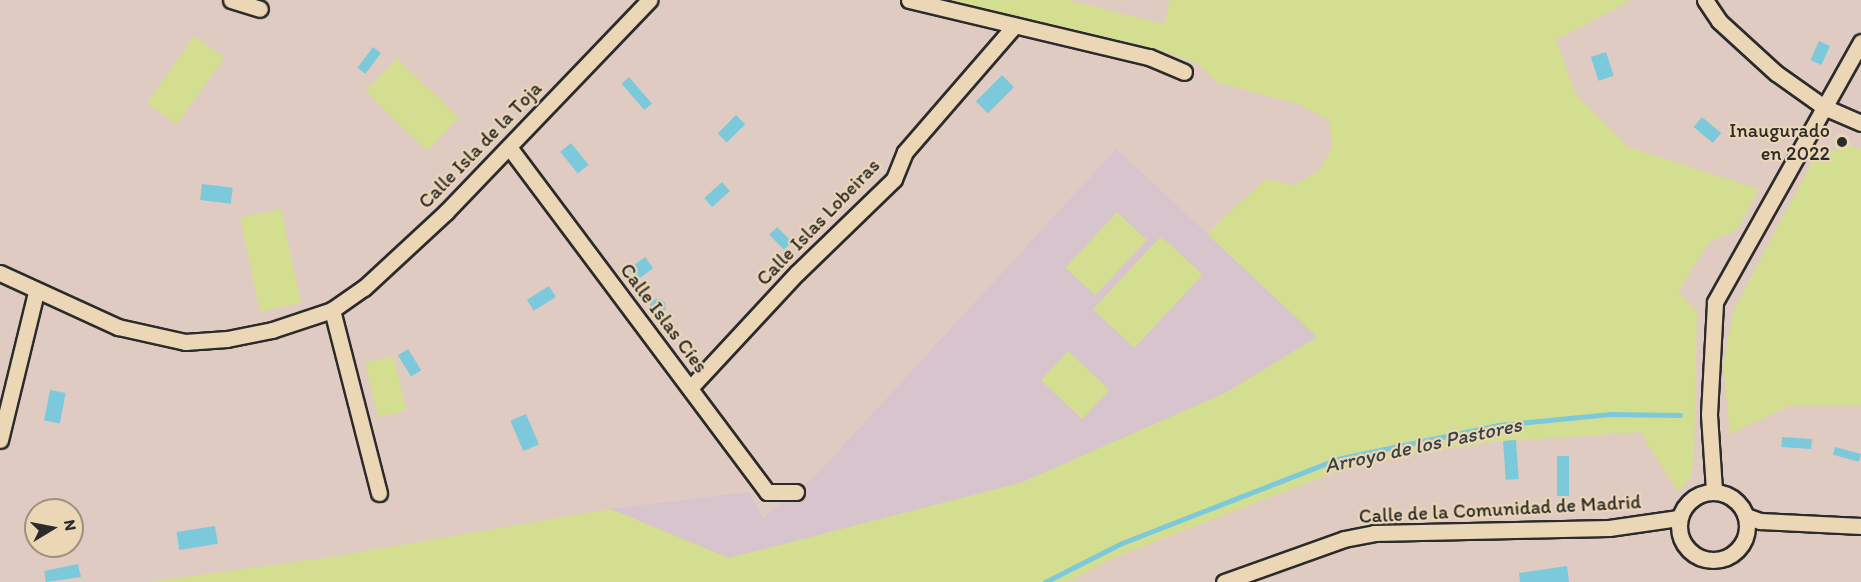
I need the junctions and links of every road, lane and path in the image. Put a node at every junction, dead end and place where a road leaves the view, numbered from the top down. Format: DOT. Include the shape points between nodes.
graph roads {
  1 [pos="231,0"];
  2 [pos="649,0"];
  3 [pos="909,0"];
  4 [pos="1705,0"];
  5 [pos="260,9"];
  6 [pos="1014,26"];
  7 [pos="1861,42"];
  8 [pos="1184,72"];
  9 [pos="1824,107"];
  10 [pos="1861,123"];
  11 [pos="509,147"];
  12 [pos="0,273"];
  13 [pos="36,292"];
  14 [pos="332,310"];
  15 [pos="691,387"];
  16 [pos="0,440"];
  17 [pos="1714,490"];
  18 [pos="796,492"];
  19 [pos="379,493"];
  20 [pos="1746,516"];
  21 [pos="1678,518"];
  22 [pos="1861,526"];
  23 [pos="1224,582"];
  1 -- 5 [label="street"];
  2 -- 11 [label="street, Calle Isla de la Toja"];
  3 -- 6 [label="street"];
  4 -- 9 [label="street" via="1719,21 1776,73"];
  6 -- 8 [label="street" via="1149,57"];
  6 -- 15 [label="street, Calle Islas Lobeiras" via="905,152 894,179 797,273"];
  7 -- 9 [label="street"];
  9 -- 10 [label="street"];
  9 -- 17 [label="street" via="1715,302 1709,414"];
  11 -- 14 [label="street, Calle Isla de la Toja" via="400,256"];
  11 -- 15 [label="street, Calle Islas Cíes"];
  12 -- 13 [label="street, Calle Isla de la Toja"];
  13 -- 14 [label="street, Calle Isla de la Toja" via="118,327 185,342 272,330"];
  13 -- 16 [label="street"];
  14 -- 19 [label="street"];
  15 -- 18 [label="street, Calle Islas Cíes" via="767,492"];
  17 -- 20 [label="street" via="1734,498"];
  17 -- 21 [label="street" via="1691,498"];
  20 -- 21 [label="street" via="1746,537 1734,554 1714,561 1693,555 1680,539"];
  20 -- 22 [label="street" via="1760,521"];
  21 -- 23 [label="street, Calle de la Comunidad de Madrid" via="1609,528 1374,533 1344,539"];
}
